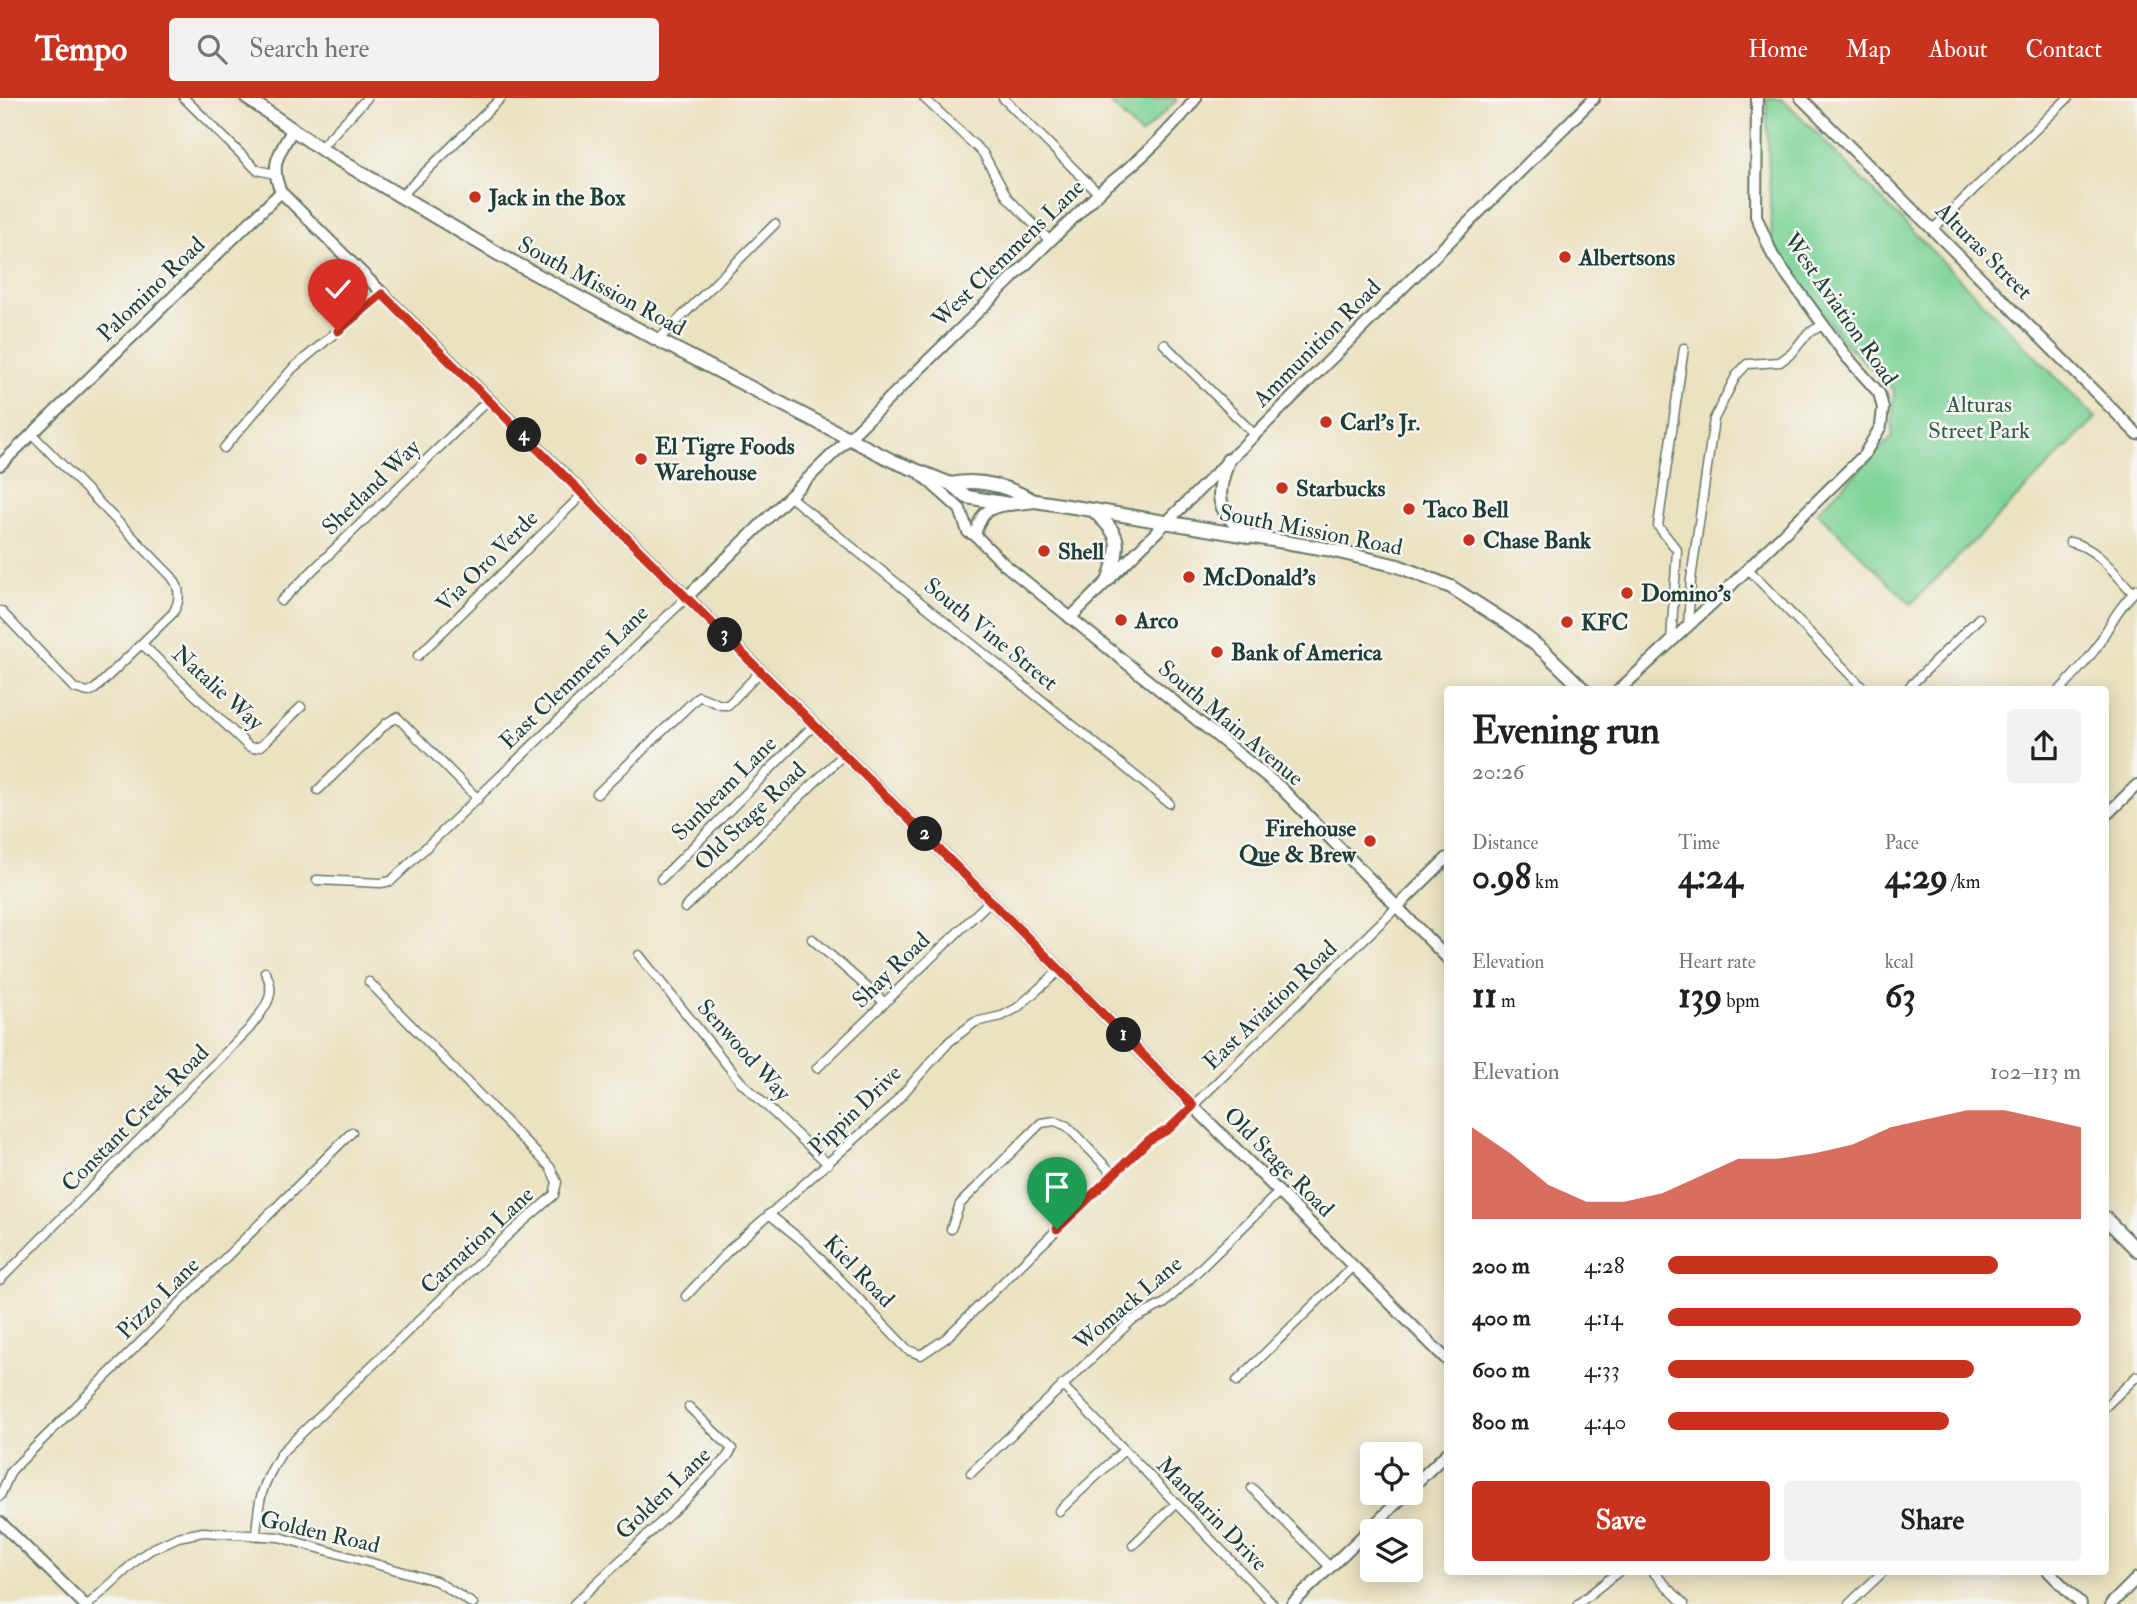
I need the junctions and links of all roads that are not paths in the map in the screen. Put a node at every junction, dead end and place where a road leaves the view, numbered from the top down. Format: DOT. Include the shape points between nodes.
graph roads {
  1 [pos="184,98"];
  2 [pos="247,98"];
  3 [pos="367,98"];
  4 [pos="501,98"];
  5 [pos="924,98"];
  6 [pos="1003,98"];
  7 [pos="1196,98"];
  8 [pos="1594,98"];
  9 [pos="1757,98"];
  10 [pos="1801,98"];
  11 [pos="2067,98"];
  12 [pos="293,129"];
  13 [pos="320,148"];
  14 [pos="275,174"];
  15 [pos="281,192"];
  16 [pos="1099,194"];
  17 [pos="400,197"];
  18 [pos="775,224"];
  19 [pos="1933,229"];
  20 [pos="1050,241"];
  21 [pos="382,294"];
  22 [pos="1823,325"];
  23 [pos="658,340"];
  24 [pos="1164,344"];
  25 [pos="1684,348"];
  26 [pos="488,400"];
  27 [pos="32,434"];
  28 [pos="1254,434"];
  29 [pos="2137,434"];
  30 [pos="848,438"];
  31 [pos="224,448"];
  32 [pos="1228,460"];
  33 [pos="0,465"];
  34 [pos="920,472"];
  35 [pos="951,484"];
  36 [pos="583,494"];
  37 [pos="789,496"];
  38 [pos="1035,501"];
  39 [pos="1009,504"];
  40 [pos="1093,510"];
  41 [pos="1165,523"];
  42 [pos="975,535"];
  43 [pos="1250,537"];
  44 [pos="2070,542"];
  45 [pos="1747,568"];
  46 [pos="1109,579"];
  47 [pos="2135,591"];
  48 [pos="687,597"];
  49 [pos="281,601"];
  50 [pos="1,611"];
  51 [pos="1070,618"];
  52 [pos="1979,618"];
  53 [pos="1688,626"];
  54 [pos="1671,641"];
  55 [pos="142,644"];
  56 [pos="418,656"];
  57 [pos="761,671"];
  58 [pos="1580,686"];
  59 [pos="1623,686"];
  60 [pos="1861,686"];
  61 [pos="1910,686"];
  62 [pos="2064,686"];
  63 [pos="300,707"];
  64 [pos="815,724"];
  65 [pos="844,754"];
  66 [pos="2137,785"];
  67 [pos="318,790"];
  68 [pos="597,794"];
  69 [pos="478,799"];
  70 [pos="1169,803"];
  71 [pos="2109,812"];
  72 [pos="1444,861"];
  73 [pos="661,879"];
  74 [pos="317,880"];
  75 [pos="991,900"];
  76 [pos="1398,907"];
  77 [pos="685,908"];
  78 [pos="812,939"];
  79 [pos="639,955"];
  80 [pos="1444,955"];
  81 [pos="1060,970"];
  82 [pos="265,972"];
  83 [pos="369,982"];
  84 [pos="885,1003"];
  85 [pos="817,1068"];
  86 [pos="1193,1106"];
  87 [pos="352,1132"];
  88 [pos="828,1164"];
  89 [pos="1113,1174"];
  90 [pos="1279,1192"];
  91 [pos="769,1214"];
  92 [pos="2109,1222"];
  93 [pos="951,1229"];
  94 [pos="2137,1250"];
  95 [pos="1353,1266"];
  96 [pos="0,1280"];
  97 [pos="686,1296"];
  98 [pos="921,1355"];
  99 [pos="1444,1357"];
  100 [pos="2137,1376"];
  101 [pos="1237,1381"];
  102 [pos="1062,1385"];
  103 [pos="2109,1402"];
  104 [pos="689,1407"];
  105 [pos="1123,1451"];
  106 [pos="1444,1456"];
  107 [pos="971,1473"];
  108 [pos="1423,1476"];
  109 [pos="1252,1488"];
  110 [pos="0,1496"];
  111 [pos="1176,1503"];
  112 [pos="1394,1505"];
  113 [pos="1059,1511"];
  114 [pos="0,1522"];
  115 [pos="256,1536"];
  116 [pos="1133,1545"];
  117 [pos="1331,1567"];
  118 [pos="1614,1575"];
  119 [pos="1656,1575"];
  120 [pos="1880,1575"];
  121 [pos="2052,1575"];
  122 [pos="2137,1578"];
  123 [pos="87,1604"];
  124 [pos="473,1604"];
  125 [pos="574,1604"];
  126 [pos="1273,1604"];
  127 [pos="1292,1604"];
  128 [pos="1578,1604"];
  129 [pos="1684,1604"];
  130 [pos="1849,1604"];
  131 [pos="2081,1604"];
  132 [pos="2111,1604"];
  1 -- 14 [label="street" via="257,170"];
  2 -- 12 [label="main road, South Mission Road"];
  3 -- 13 [label="street"];
  4 -- 17 [label="street"];
  5 -- 20 [label="street" via="983,153 1007,197"];
  6 -- 16 [label="street"];
  7 -- 16 [label="street, West Clemmens Lane" via="1139,161"];
  8 -- 28 [label="street, Ammunition Road"];
  9 -- 22 [label="street, West Aviation Road" via="1756,216 1773,256"];
  10 -- 19 [label="street, Alturas Street"];
  11 -- 19 [label="street"];
  12 -- 13 [label="main road, South Mission Road"];
  12 -- 14 [label="street" via="278,156"];
  13 -- 17 [label="main road, South Mission Road"];
  14 -- 15 [label="street"];
  15 -- 21 [label="street, Old Stage Road"];
  15 -- 27 [label="street, Palomino Road"];
  16 -- 20 [label="street, West Clemmens Lane"];
  17 -- 23 [label="main road, South Mission Road"];
  18 -- 23 [label="street"];
  19 -- 29 [label="street, Alturas Street"];
  20 -- 30 [label="street, West Clemmens Lane"];
  21 -- 26 [label="street, Old Stage Road"];
  21 -- 31 [label="street" via="293,368"];
  22 -- 45 [label="street, West Aviation Road" via="1879,393 1881,426 1864,455"];
  22 -- 53 [label="street" via="1808,333 1780,362 1747,364 1714,419"];
  23 -- 30 [label="main road, South Mission Road"];
  24 -- 28 [label="street"];
  25 -- 54 [label="street" via="1658,526 1678,550"];
  26 -- 36 [label="street, Old Stage Road"];
  26 -- 49 [label="street, Shetland Way"];
  27 -- 33 [label="street, Palomino Road"];
  27 -- 55 [label="street" via="178,586 179,600 173,613"];
  28 -- 32 [label="street, Ammunition Road"];
  30 -- 34 [label="main road, South Mission Road"];
  30 -- 37 [label="street, East Clemmens Lane"];
  32 -- 41 [label="street, Ammunition Road"];
  32 -- 43 [label="main road" via="1219,497 1233,522"];
  34 -- 35 [label="main road, South Mission Road"];
  34 -- 42 [label="street, South Main Avenue" via="960,509 968,532"];
  35 -- 38 [label="main road, South Mission Road" via="969,480 1014,490"];
  35 -- 39 [label="main road, South Mission Road" via="967,496"];
  36 -- 48 [label="street, Old Stage Road"];
  36 -- 56 [label="street, Via Oro Verde"];
  37 -- 48 [label="street, East Clemmens Lane"];
  37 -- 70 [label="street, South Vine Street"];
  38 -- 39 [label="main road, South Mission Road"];
  38 -- 40 [label="main road, South Mission Road"];
  39 -- 42 [label="street" via="985,512"];
  40 -- 41 [label="main road, South Mission Road"];
  40 -- 46 [label="main road" via="1117,538"];
  41 -- 43 [label="main road, South Mission Road"];
  41 -- 46 [label="street, Ammunition Road"];
  42 -- 51 [label="street, South Main Avenue"];
  43 -- 58 [label="main road, South Mission Road" via="1365,557 1451,587 1535,643"];
  44 -- 47 [label="street" via="2092,550"];
  45 -- 53 [label="street, West Aviation Road"];
  45 -- 60 [label="street"];
  46 -- 51 [label="street, Ammunition Road"];
  47 -- 62 [label="street"];
  48 -- 57 [label="street, Old Stage Road"];
  48 -- 69 [label="street, East Clemmens Lane"];
  50 -- 55 [label="street" via="83,692 95,689"];
  51 -- 76 [label="street, South Main Avenue" via="1281,788"];
  52 -- 61 [label="street"];
  53 -- 54 [label="street, West Aviation Road"];
  54 -- 59 [label="street, West Aviation Road"];
  55 -- 63 [label="street, Natalie Way" via="251,747 261,746"];
  57 -- 64 [label="street, Old Stage Road"];
  57 -- 68 [label="street" via="728,705 699,696"];
  64 -- 65 [label="street, Old Stage Road"];
  64 -- 73 [label="street, Sunbeam Lane"];
  65 -- 75 [label="street, Old Stage Road"];
  65 -- 77 [label="street, Old Stage Road"];
  66 -- 71 [label="street"];
  67 -- 69 [label="street" via="397,717"];
  69 -- 74 [label="street" via="391,881"];
  72 -- 76 [label="street"];
  75 -- 81 [label="street, Old Stage Road"];
  75 -- 84 [label="street, Shay Road"];
  76 -- 80 [label="street, South Main Avenue"];
  76 -- 86 [label="street, East Aviation Road"];
  78 -- 84 [label="street"];
  79 -- 88 [label="street, Senwood Way" via="740,1082"];
  81 -- 86 [label="street, Old Stage Road"];
  81 -- 88 [label="street, Pippin Drive" via="1017,1008 975,1022 950,1041 889,1109"];
  82 -- 96 [label="street, Constant Creek Road" via="272,988 269,1003 236,1044"];
  83 -- 115 [label="street, Carnation Lane" via="550,1167 557,1182 554,1195 282,1452 265,1479 257,1507"];
  84 -- 85 [label="street, Shay Road"];
  86 -- 89 [label="street, East Aviation Road"];
  86 -- 90 [label="street, Old Stage Road"];
  87 -- 110 [label="street, Pizzo Lane" via="11,1471"];
  88 -- 91 [label="street, Pippin Drive"];
  89 -- 93 [label="street" via="1067,1126 1055,1121 1041,1123 960,1204"];
  89 -- 98 [label="street, East Aviation Road" via="945,1339"];
  90 -- 95 [label="street, Old Stage Road"];
  90 -- 102 [label="street, Womack Lane" via="1165,1303 1132,1320"];
  91 -- 97 [label="street, Pippin Drive"];
  91 -- 98 [label="street, Kiel Road" via="806,1244 908,1350"];
  92 -- 94 [label="main road"];
  95 -- 99 [label="street, Old Stage Road"];
  95 -- 101 [label="street"];
  100 -- 103 [label="street"];
  102 -- 105 [label="street, Mandarin Drive"];
  102 -- 107 [label="street, Womack Lane"];
  104 -- 125 [label="street, Golden Lane" via="732,1449"];
  105 -- 111 [label="street, Mandarin Drive"];
  105 -- 113 [label="street, Mandarin Drive"];
  106 -- 108 [label="street"];
  109 -- 117 [label="street"];
  111 -- 116 [label="street"];
  111 -- 126 [label="street, Mandarin Drive"];
  112 -- 117 [label="street"];
  114 -- 123 [label="street"];
  115 -- 123 [label="street, Golden Road" via="203,1532 178,1537 140,1557"];
  115 -- 124 [label="street, Golden Road" via="279,1537 436,1581"];
  117 -- 127 [label="street"];
  118 -- 128 [label="street"];
  119 -- 129 [label="street"];
  120 -- 130 [label="street"];
  121 -- 131 [label="street"];
  122 -- 132 [label="street"];
}
